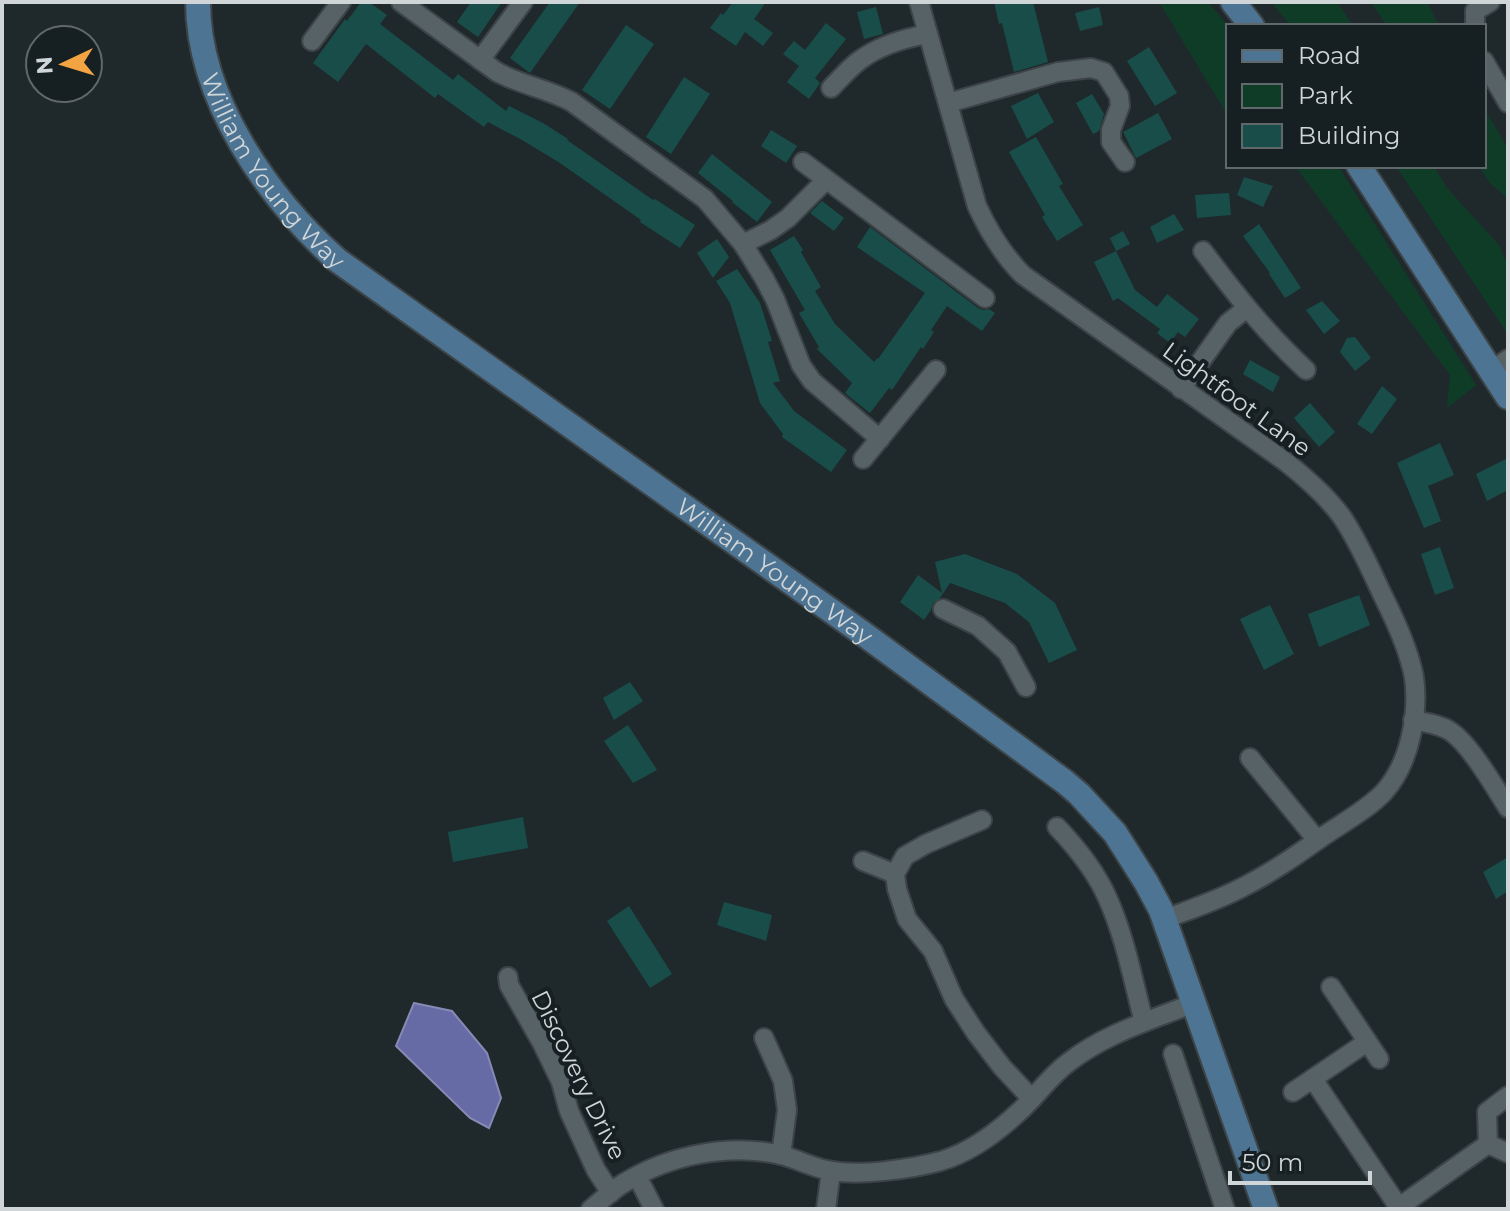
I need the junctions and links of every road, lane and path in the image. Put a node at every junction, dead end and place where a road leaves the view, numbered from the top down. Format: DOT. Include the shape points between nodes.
graph roads {
  1 [pos="198,2"];
  2 [pos="341,2"];
  3 [pos="401,2"];
  4 [pos="523,2"];
  5 [pos="919,2"];
  6 [pos="1233,2"];
  7 [pos="1490,2"];
  8 [pos="1250,24"];
  9 [pos="1475,24"];
  10 [pos="928,34"];
  11 [pos="312,41"];
  12 [pos="480,60"];
  13 [pos="1486,64"];
  14 [pos="831,88"];
  15 [pos="948,103"];
  16 [pos="1508,103"];
  17 [pos="803,162"];
  18 [pos="1125,162"];
  19 [pos="1360,168"];
  20 [pos="826,180"];
  21 [pos="743,244"];
  22 [pos="1203,251"];
  23 [pos="985,298"];
  24 [pos="1247,308"];
  25 [pos="1500,365"];
  26 [pos="936,370"];
  27 [pos="1306,370"];
  28 [pos="1181,389"];
  29 [pos="1508,397"];
  30 [pos="880,439"];
  31 [pos="863,459"];
  32 [pos="943,609"];
  33 [pos="1026,687"];
  34 [pos="1413,720"];
  35 [pos="1250,758"];
  36 [pos="1508,808"];
  37 [pos="982,820"];
  38 [pos="1057,827"];
  39 [pos="1317,840"];
  40 [pos="863,861"];
  41 [pos="895,874"];
  42 [pos="1165,919"];
  43 [pos="508,977"];
  44 [pos="1331,987"];
  45 [pos="1194,1003"];
  46 [pos="1144,1022"];
  47 [pos="764,1038"];
  48 [pos="1367,1042"];
  49 [pos="1173,1054"];
  50 [pos="1379,1059"];
  51 [pos="1313,1079"];
  52 [pos="1293,1092"];
  53 [pos="1508,1096"];
  54 [pos="1032,1099"];
  55 [pos="1488,1144"];
  56 [pos="1508,1153"];
  57 [pos="781,1155"];
  58 [pos="831,1171"];
  59 [pos="637,1176"];
  60 [pos="611,1193"];
  61 [pos="1219,1207"];
  62 [pos="1399,1208"];
  63 [pos="591,1209"];
  64 [pos="654,1209"];
  65 [pos="826,1209"];
  66 [pos="1266,1209"];
  1 -- 42 [label="main road, William Young Way" via="204,46 229,123 262,175 315,240 1065,782 1115,833"];
  2 -- 11 [label="street"];
  3 -- 12 [label="street"];
  4 -- 12 [label="street"];
  5 -- 10 [label="street, Lightfoot Lane"];
  6 -- 8 [label="main road"];
  7 -- 9 [label="street" via="1475,11"];
  10 -- 14 [label="street" via="882,47"];
  10 -- 15 [label="street, Lightfoot Lane"];
  12 -- 21 [label="street" via="508,78 562,96 614,131 705,199"];
  13 -- 16 [label="street"];
  15 -- 18 [label="street" via="1058,72 1104,72 1119,96 1111,142"];
  15 -- 28 [label="street, Lightfoot Lane" via="977,206 1012,264"];
  17 -- 20 [label="street"];
  19 -- 25 [label="main road"];
  20 -- 21 [label="street" via="788,218"];
  20 -- 23 [label="street"];
  21 -- 30 [label="street" via="812,381"];
  22 -- 24 [label="street"];
  24 -- 27 [label="street"];
  24 -- 28 [label="street" via="1228,323"];
  25 -- 29 [label="main road"];
  26 -- 30 [label="street"];
  28 -- 34 [label="street, Lightfoot Lane" via="1303,475 1340,514 1408,655 1414,679"];
  30 -- 31 [label="street"];
  32 -- 33 [label="street" via="978,626 1007,652"];
  34 -- 36 [label="street" via="1453,734"];
  34 -- 39 [label="street, Lightfoot Lane" via="1406,752 1382,794"];
  35 -- 39 [label="street"];
  37 -- 41 [label="street" via="905,856"];
  38 -- 46 [label="street" via="1079,850 1108,899"];
  39 -- 42 [label="street, Lightfoot Lane" via="1241,889"];
  40 -- 41 [label="street"];
  41 -- 54 [label="street" via="907,919 933,951 954,999"];
  42 -- 45 [label="main road, William Young Way"];
  43 -- 60 [label="street, Discovery Drive"];
  44 -- 48 [label="street"];
  45 -- 46 [label="street, Discovery Drive"];
  45 -- 66 [label="main road, William Young Way"];
  46 -- 54 [label="street, Discovery Drive" via="1073,1058"];
  47 -- 57 [label="street" via="783,1081 787,1110"];
  48 -- 50 [label="street"];
  48 -- 51 [label="street"];
  49 -- 61 [label="street"];
  51 -- 52 [label="street"];
  51 -- 62 [label="street"];
  53 -- 55 [label="street" via="1487,1112"];
  54 -- 58 [label="street, Discovery Drive" via="979,1144 944,1160 904,1169"];
  55 -- 56 [label="street"];
  55 -- 62 [label="street"];
  57 -- 58 [label="street, Discovery Drive"];
  57 -- 59 [label="street, Discovery Drive" via="738,1150 691,1155"];
  58 -- 65 [label="street"];
  59 -- 60 [label="street, Discovery Drive"];
  59 -- 64 [label="street, Discovery Drive"];
  60 -- 63 [label="street, Discovery Drive"];
}
